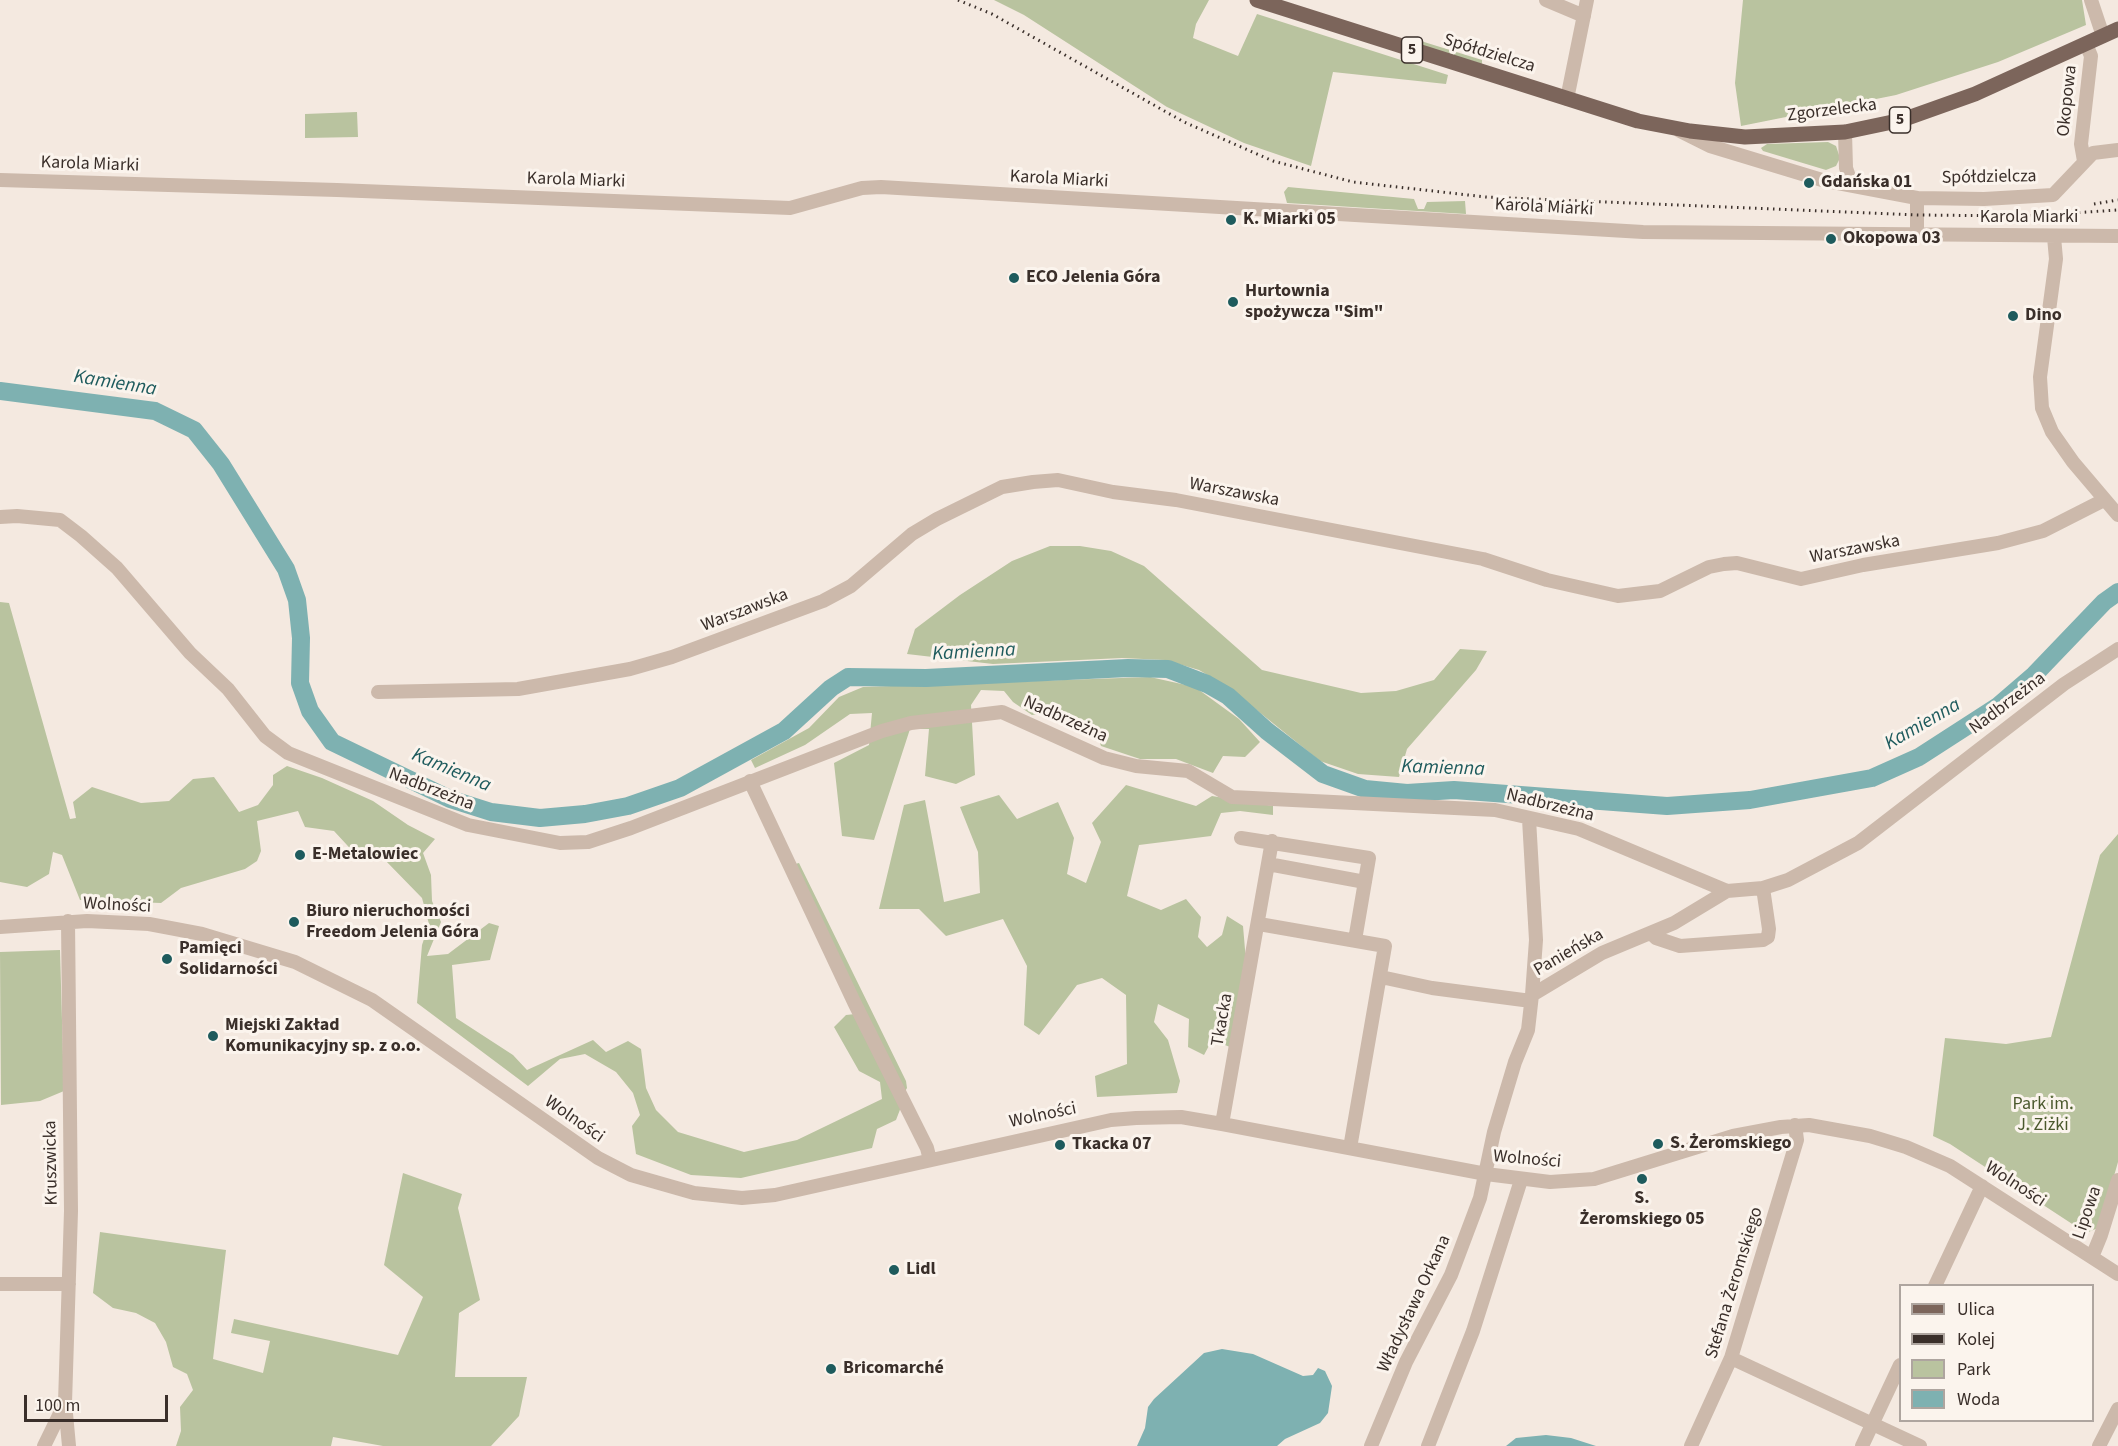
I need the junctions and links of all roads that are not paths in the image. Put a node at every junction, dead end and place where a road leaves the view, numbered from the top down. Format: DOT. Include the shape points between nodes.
graph roads {
  1 [pos="1257,0"];
  2 [pos="1546,0"];
  3 [pos="1587,0"];
  4 [pos="2091,0"];
  5 [pos="1584,16"];
  6 [pos="2118,29"];
  7 [pos="2103,36"];
  8 [pos="2086,44"];
  9 [pos="1567,99"];
  10 [pos="1676,128"];
  11 [pos="1845,132"];
  12 [pos="2118,150"];
  13 [pos="2084,161"];
  14 [pos="0,180"];
  15 [pos="1852,185"];
  16 [pos="1917,198"];
  17 [pos="1917,234"];
  18 [pos="2118,236"];
  19 [pos="2054,237"];
  20 [pos="2113,507"];
  21 [pos="0,517"];
  22 [pos="2118,649"];
  23 [pos="378,692"];
  24 [pos="750,781"];
  25 [pos="1529,819"];
  26 [pos="1241,838"];
  27 [pos="1272,841"];
  28 [pos="1268,864"];
  29 [pos="1365,882"];
  30 [pos="1763,888"];
  31 [pos="1727,891"];
  32 [pos="68,921"];
  33 [pos="1259,924"];
  34 [pos="0,927"];
  35 [pos="1651,933"];
  36 [pos="1355,940"];
  37 [pos="1381,977"];
  38 [pos="1532,998"];
  39 [pos="1222,1124"];
  40 [pos="1795,1125"];
  41 [pos="1350,1148"];
  42 [pos="930,1160"];
  43 [pos="1486,1174"];
  44 [pos="1521,1180"];
  45 [pos="2118,1180"];
  46 [pos="1982,1186"];
  47 [pos="2092,1257"];
  48 [pos="2118,1274"];
  49 [pos="0,1284"];
  50 [pos="69,1284"];
  51 [pos="1936,1284"];
  52 [pos="1731,1358"];
  53 [pos="1899,1367"];
  54 [pos="65,1403"];
  55 [pos="2118,1409"];
  56 [pos="1871,1425"];
  57 [pos="44,1446"];
  58 [pos="69,1446"];
  59 [pos="1371,1446"];
  60 [pos="1428,1446"];
  61 [pos="1691,1446"];
  62 [pos="1862,1446"];
  63 [pos="1920,1446"];
  64 [pos="2099,1446"];
  1 -- 9 [label="main road, Spółdzielcza / 5"];
  2 -- 5 [label="street"];
  3 -- 5 [label="street"];
  4 -- 7 [label="street"];
  5 -- 9 [label="street"];
  6 -- 7 [label="main road, Zgorzelecka / 5"];
  7 -- 8 [label="main road, Zgorzelecka / 5"];
  8 -- 11 [label="main road, Zgorzelecka / 5" via="1953,103"];
  8 -- 13 [label="street, Okopowa" via="2091,56 2081,144"];
  9 -- 10 [label="main road, Spółdzielcza / 5"];
  10 -- 11 [label="main road, Zgorzelecka / 5" via="1726,135"];
  10 -- 15 [label="street, Spółdzielcza" via="1729,152"];
  11 -- 15 [label="street" via="1846,168"];
  12 -- 13 [label="street, Okopowa" via="2100,151"];
  13 -- 16 [label="street, Spółdzielcza" via="2053,195"];
  14 -- 17 [label="street, Karola Miarki" via="790,208 862,188 881,187 1643,232"];
  15 -- 16 [label="street, Spółdzielcza"];
  16 -- 17 [label="street"];
  17 -- 19 [label="street, Karola Miarki"];
  18 -- 19 [label="street, Karola Miarki"];
  19 -- 20 [label="street" via="2056,259 2043,344 2040,399 2052,432"];
  20 -- 23 [label="street, Warszawska" via="1998,543 1801,579 1737,563 1724,564 1709,567 1660,591 1618,596 1547,580 1483,559 1176,500 1058,480 1033,482 987,493 928,524 850,586 823,601 672,657 630,669 518,689"];
  21 -- 24 [label="street, Nadbrzeżna" via="60,520 70,527 117,568 190,653 228,689 259,729 288,753 468,825 541,841 588,842"];
  22 -- 30 [label="street, Nadbrzeżna" via="2064,684 1858,843 1809,870"];
  24 -- 25 [label="street, Nadbrzeżna" via="911,723 1002,712 1104,758 1136,766 1188,771 1232,797 1485,809"];
  24 -- 42 [label="street"];
  25 -- 31 [label="street, Nadbrzeżna" via="1579,829"];
  25 -- 38 [label="street" via="1536,940"];
  26 -- 27 [label="street"];
  27 -- 28 [label="street, Tkacka"];
  27 -- 29 [label="street" via="1369,858"];
  28 -- 29 [label="street"];
  28 -- 33 [label="street, Tkacka"];
  29 -- 36 [label="street"];
  30 -- 31 [label="street, Nadbrzeżna"];
  30 -- 35 [label="street" via="1769,929 1763,940 1690,946 1665,942"];
  31 -- 35 [label="street, Panieńska"];
  32 -- 34 [label="street, Wolności"];
  32 -- 42 [label="street, Wolności" via="149,924 296,962 372,1000 598,1158 665,1186 742,1198 775,1195"];
  32 -- 50 [label="street, Kruszwicka"];
  33 -- 36 [label="street"];
  33 -- 39 [label="street, Tkacka"];
  35 -- 38 [label="street, Panieńska" via="1602,953"];
  36 -- 37 [label="street" via="1385,946"];
  37 -- 38 [label="street" via="1432,988"];
  37 -- 41 [label="street"];
  38 -- 43 [label="street, Panieńska" via="1528,1030 1494,1132"];
  39 -- 41 [label="street, Wolności"];
  39 -- 42 [label="street, Wolności" via="1181,1117 1111,1120"];
  40 -- 44 [label="street, Wolności" via="1733,1136 1594,1179"];
  40 -- 46 [label="street, Wolności" via="1843,1130 1906,1146"];
  40 -- 52 [label="street, Stefana Żeromskiego" via="1797,1140"];
  41 -- 43 [label="street, Wolności"];
  43 -- 44 [label="street, Wolności"];
  43 -- 59 [label="street, Władysława Orkana" via="1451,1275"];
  44 -- 60 [label="street" via="1473,1331"];
  45 -- 47 [label="street, Lipowa"];
  46 -- 47 [label="street, Wolności"];
  46 -- 51 [label="street"];
  47 -- 48 [label="street, Wolności"];
  49 -- 50 [label="street"];
  50 -- 54 [label="street, Kruszwicka"];
  52 -- 56 [label="street"];
  52 -- 61 [label="street, Stefana Żeromskiego"];
  53 -- 56 [label="street"];
  54 -- 57 [label="street, Kruszwicka"];
  54 -- 58 [label="street, Kruszwicka"];
  55 -- 64 [label="street"];
  56 -- 62 [label="street"];
  56 -- 63 [label="street"];
}
